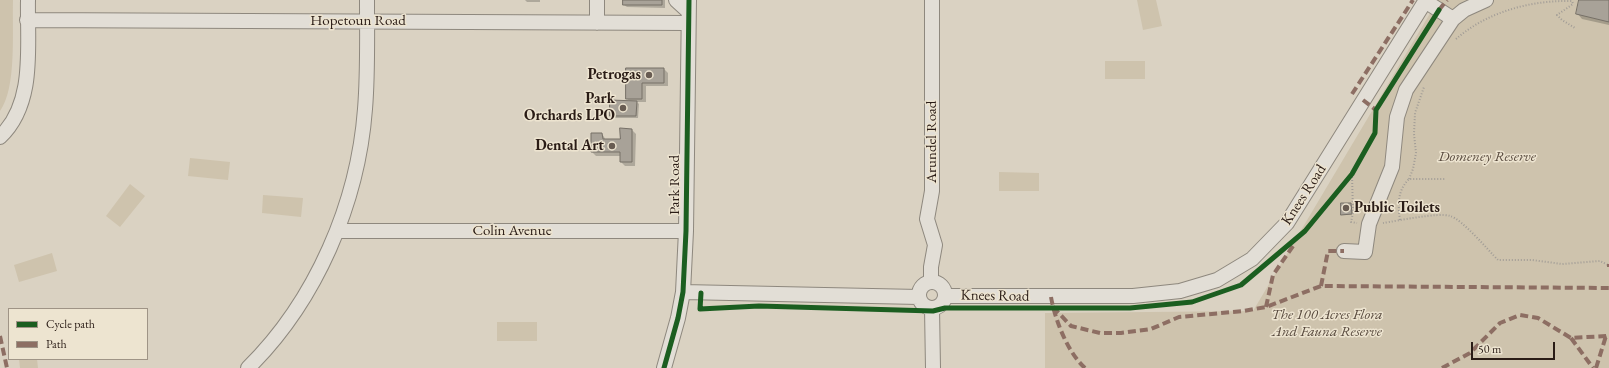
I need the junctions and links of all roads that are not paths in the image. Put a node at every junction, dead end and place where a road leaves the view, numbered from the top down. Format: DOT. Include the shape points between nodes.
graph roads {
  1 [pos="28,0"];
  2 [pos="367,0"];
  3 [pos="597,0"];
  4 [pos="676,0"];
  5 [pos="932,0"];
  6 [pos="1425,0"];
  7 [pos="1486,0"];
  8 [pos="688,11"];
  9 [pos="1453,19"];
  10 [pos="27,20"];
  11 [pos="367,21"];
  12 [pos="597,23"];
  13 [pos="0,137"];
  14 [pos="337,230"];
  15 [pos="686,231"];
  16 [pos="1344,251"];
  17 [pos="932,282"];
  18 [pos="683,292"];
  19 [pos="945,296"];
  20 [pos="919,297"];
  21 [pos="932,308"];
  22 [pos="248,368"];
  23 [pos="664,368"];
  24 [pos="933,368"];
  1 -- 10 [label="street"];
  2 -- 11 [label="street"];
  3 -- 12 [label="street"];
  4 -- 8 [label="street"];
  5 -- 17 [label="street, Arundel Road" via="932,191 927,219 935,245 931,267"];
  6 -- 9 [label="street"];
  6 -- 19 [label="street, Knees Road" via="1287,223 1252,259 1217,280 1180,291 1118,296"];
  7 -- 9 [label="street" via="1464,10"];
  8 -- 12 [label="street, Hopetoun Road"];
  8 -- 15 [label="street, Park Road"];
  9 -- 16 [label="street" via="1406,90 1397,117 1392,167 1369,224 1365,252"];
  10 -- 11 [label="street, Hopetoun Road"];
  10 -- 13 [label="street" via="25,92 14,122"];
  11 -- 12 [label="street, Hopetoun Road"];
  11 -- 14 [label="street" via="366,95 362,140 356,173"];
  14 -- 15 [label="street, Colin Avenue"];
  14 -- 22 [label="street" via="305,294 284,326"];
  15 -- 18 [label="street, Park Road"];
  17 -- 19 [label="street" via="942,288"];
  17 -- 20 [label="street" via="924,285"];
  18 -- 20 [label="street"];
  18 -- 23 [label="street, Park Road"];
  19 -- 21 [label="street" via="942,303"];
  20 -- 21 [label="street" via="925,306"];
  21 -- 24 [label="street"];
}
